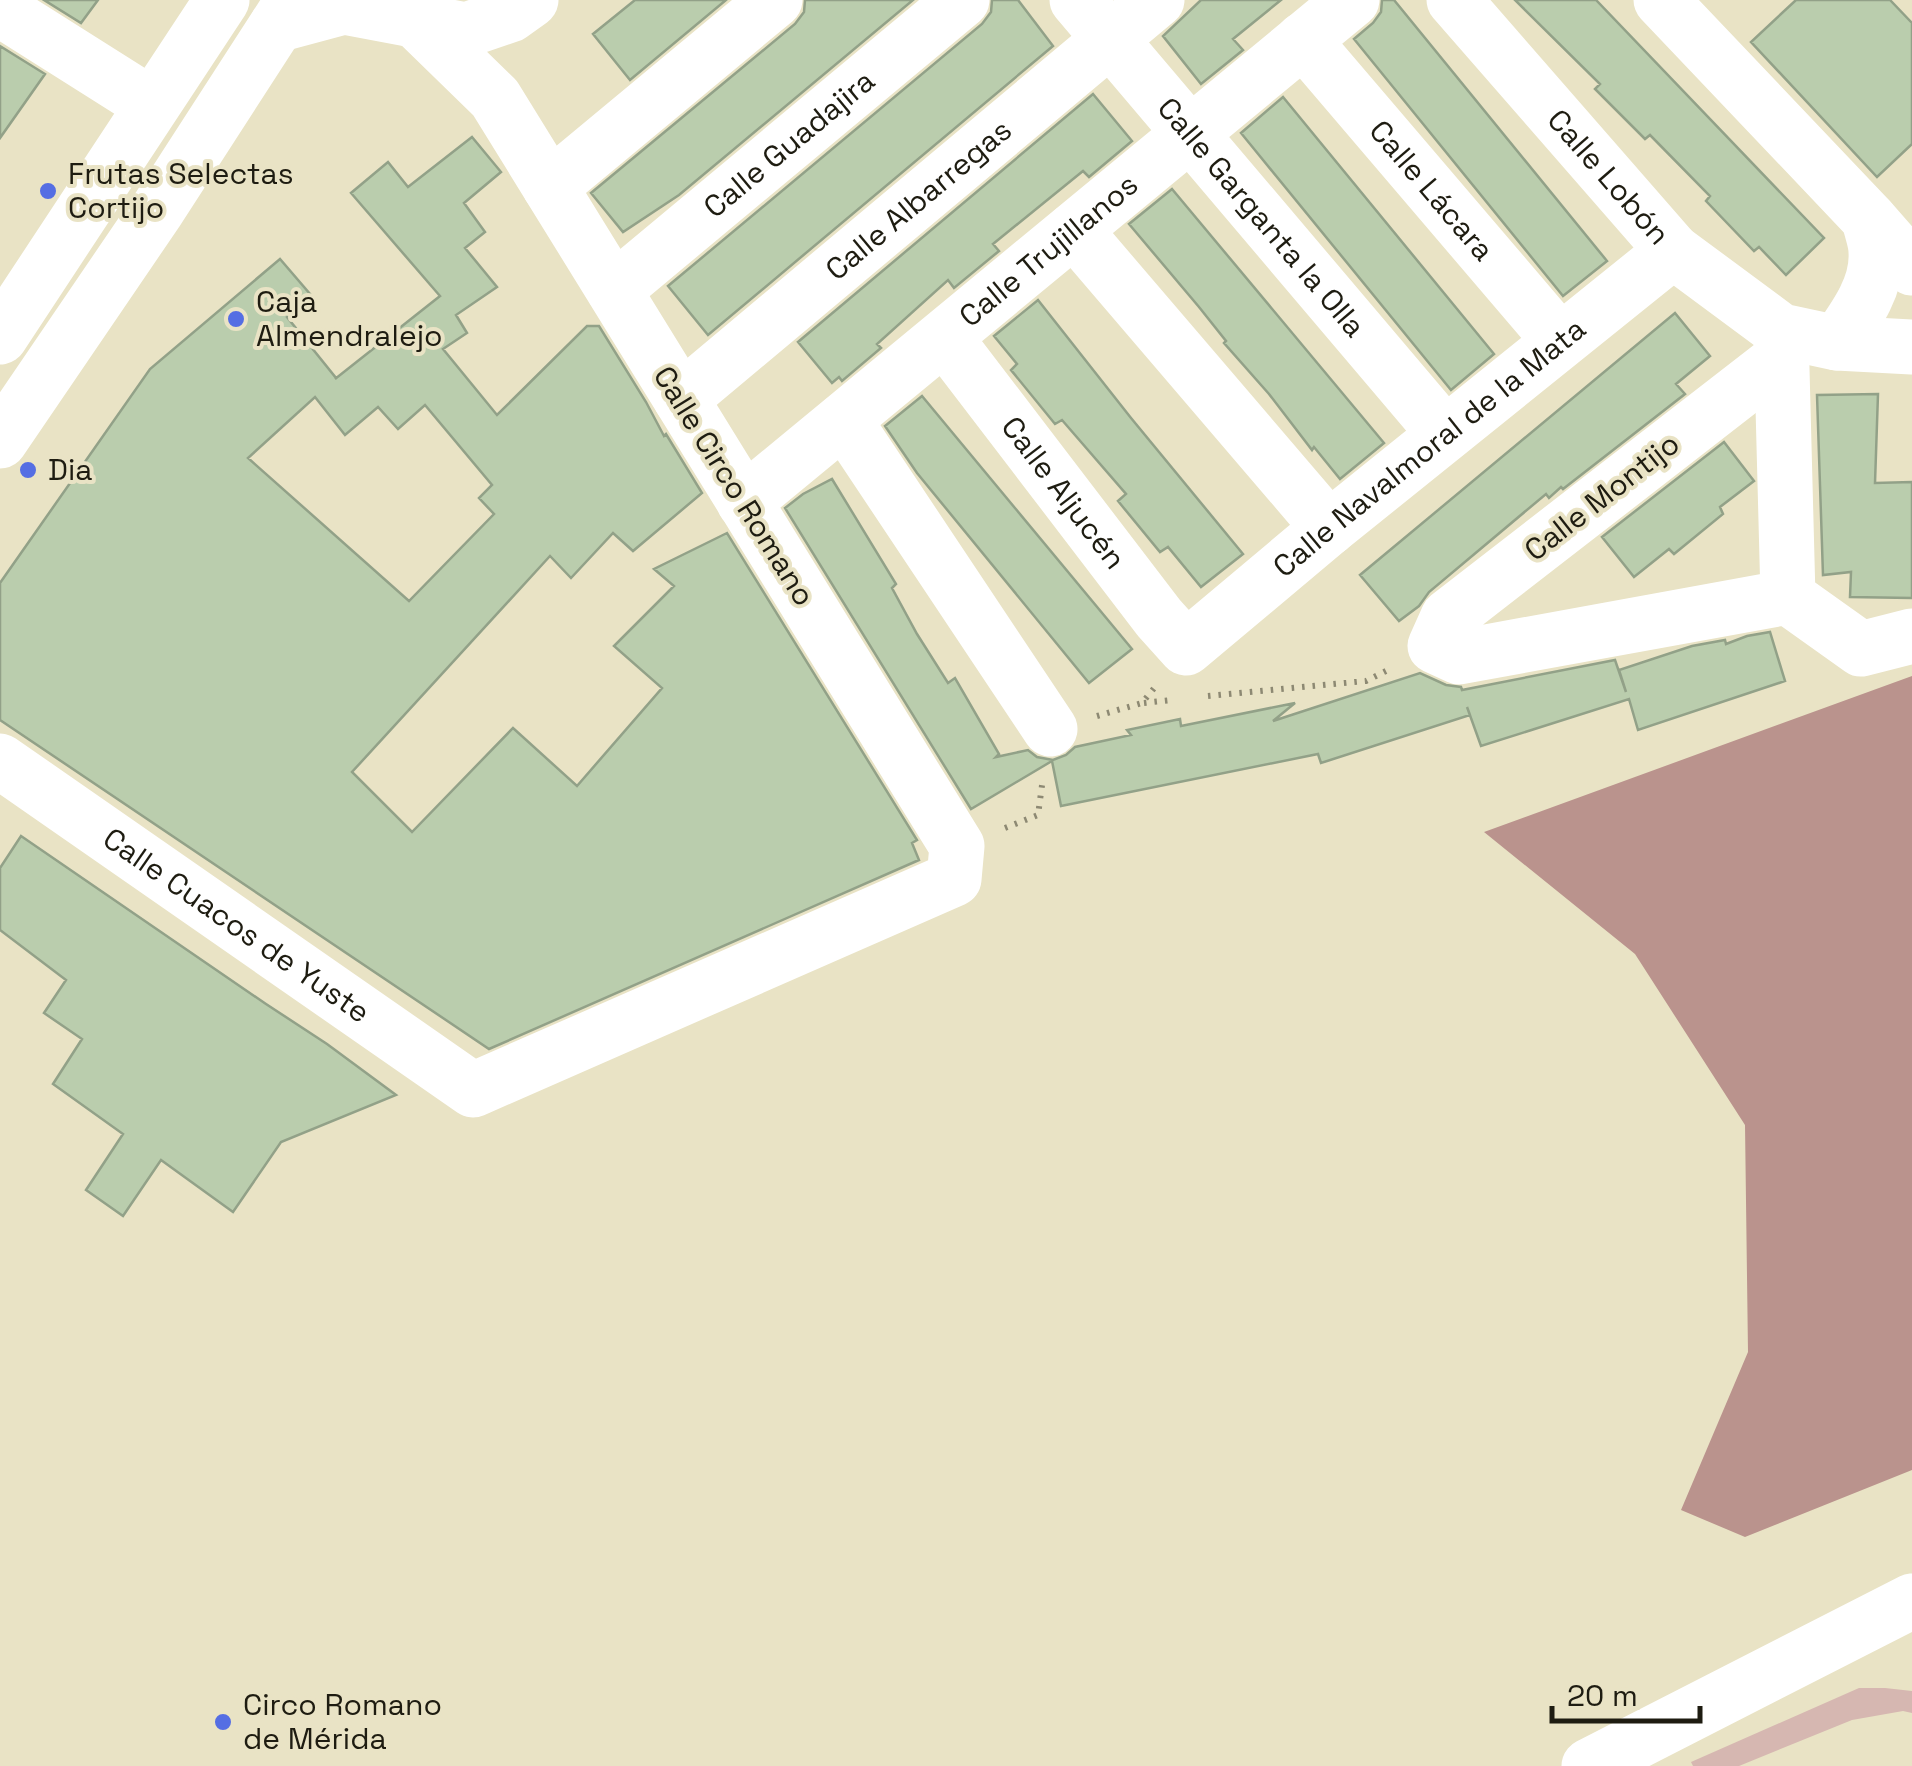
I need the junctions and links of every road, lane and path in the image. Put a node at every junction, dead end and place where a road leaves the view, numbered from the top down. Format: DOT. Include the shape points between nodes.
graph roads {
  1 [pos="222,0"];
  2 [pos="775,0"];
  3 [pos="962,0"];
  4 [pos="1157,0"];
  5 [pos="1352,0"];
  6 [pos="1454,0"];
  7 [pos="1661,0"];
  8 [pos="520,7"];
  9 [pos="0,8"];
  10 [pos="408,11"];
  11 [pos="285,12"];
  12 [pos="1094,20"];
  13 [pos="1304,40"];
  14 [pos="495,98"];
  15 [pos="152,105"];
  16 [pos="1190,135"];
  17 [pos="550,187"];
  18 [pos="1869,219"];
  19 [pos="1074,230"];
  20 [pos="1672,250"];
  21 [pos="1912,268"];
  22 [pos="614,290"];
  23 [pos="0,337"];
  24 [pos="944,338"];
  25 [pos="1560,342"];
  26 [pos="1837,343"];
  27 [pos="1782,344"];
  28 [pos="1912,347"];
  29 [pos="681,400"];
  30 [pos="844,420"];
  31 [pos="1445,434"];
  32 [pos="0,441"];
  33 [pos="744,502"];
  34 [pos="1329,528"];
  35 [pos="1788,597"];
  36 [pos="1912,636"];
  37 [pos="1435,646"];
  38 [pos="1188,681"];
  39 [pos="1142,703"];
  40 [pos="1050,729"];
  41 [pos="0,761"];
  42 [pos="472,1090"];
  43 [pos="1912,1602"];
  44 [pos="1912,1646"];
  45 [pos="1822,1649"];
  46 [pos="1654,1751"];
  47 [pos="1590,1766"];
  1 -- 15 [label="street"];
  2 -- 17 [label="street"];
  3 -- 22 [label="street, Calle Guadajira"];
  4 -- 12 [label="street, Calle Albarregas"];
  5 -- 13 [label="street, Calle Trujillanos"];
  6 -- 20 [label="street, Calle Lobón"];
  7 -- 18 [label="street"];
  8 -- 10 [label="street" via="466,30"];
  8 -- 14 [label="street"];
  9 -- 15 [label="street"];
  10 -- 11 [label="street"];
  10 -- 14 [label="street, Calle Circo Romano"];
  11 -- 32 [label="street"];
  12 -- 16 [label="street, Calle Garganta la Olla"];
  12 -- 29 [label="street, Calle Albarregas"];
  13 -- 16 [label="street, Calle Trujillanos"];
  13 -- 25 [label="street, Calle Lácara"];
  14 -- 17 [label="street, Calle Circo Romano"];
  15 -- 23 [label="street"];
  16 -- 19 [label="street, Calle Trujillanos"];
  16 -- 31 [label="street, Calle Garganta la Olla"];
  17 -- 22 [label="street, Calle Circo Romano"];
  18 -- 21 [label="street"];
  18 -- 26 [label="street" via="1876,253 1871,286"];
  19 -- 24 [label="street, Calle Trujillanos"];
  19 -- 34 [label="street"];
  20 -- 25 [label="street, Calle Navalmoral de la Mata"];
  20 -- 27 [label="street, Calle Lobón"];
  22 -- 29 [label="street, Calle Circo Romano"];
  24 -- 30 [label="street, Calle Trujillanos"];
  24 -- 38 [label="street, Calle Aljucén" via="1159,618"];
  25 -- 31 [label="street, Calle Navalmoral de la Mata"];
  26 -- 27 [label="street, Calle Lobón"];
  26 -- 28 [label="street, Calle Lobón"];
  27 -- 35 [label="street"];
  27 -- 37 [label="street, Calle Montijo" via="1448,617"];
  29 -- 33 [label="street, Calle Circo Romano"];
  30 -- 33 [label="street, Calle Trujillanos"];
  30 -- 40 [label="street"];
  31 -- 34 [label="street, Calle Navalmoral de la Mata"];
  33 -- 42 [label="street, Calle Circo Romano" via="957,846 954,879"];
  34 -- 38 [label="street, Calle Navalmoral de la Mata"];
  35 -- 36 [label="street" via="1860,649"];
  35 -- 37 [label="street" via="1459,657"];
  37 -- 38 [label="path" via="1366,681"];
  38 -- 39 [label="path"];
  41 -- 42 [label="street, Calle Cuacos de Yuste"];
  43 -- 45 [label="street"];
  44 -- 45 [label="street"];
  45 -- 46 [label="street"];
  46 -- 47 [label="street"];
}
